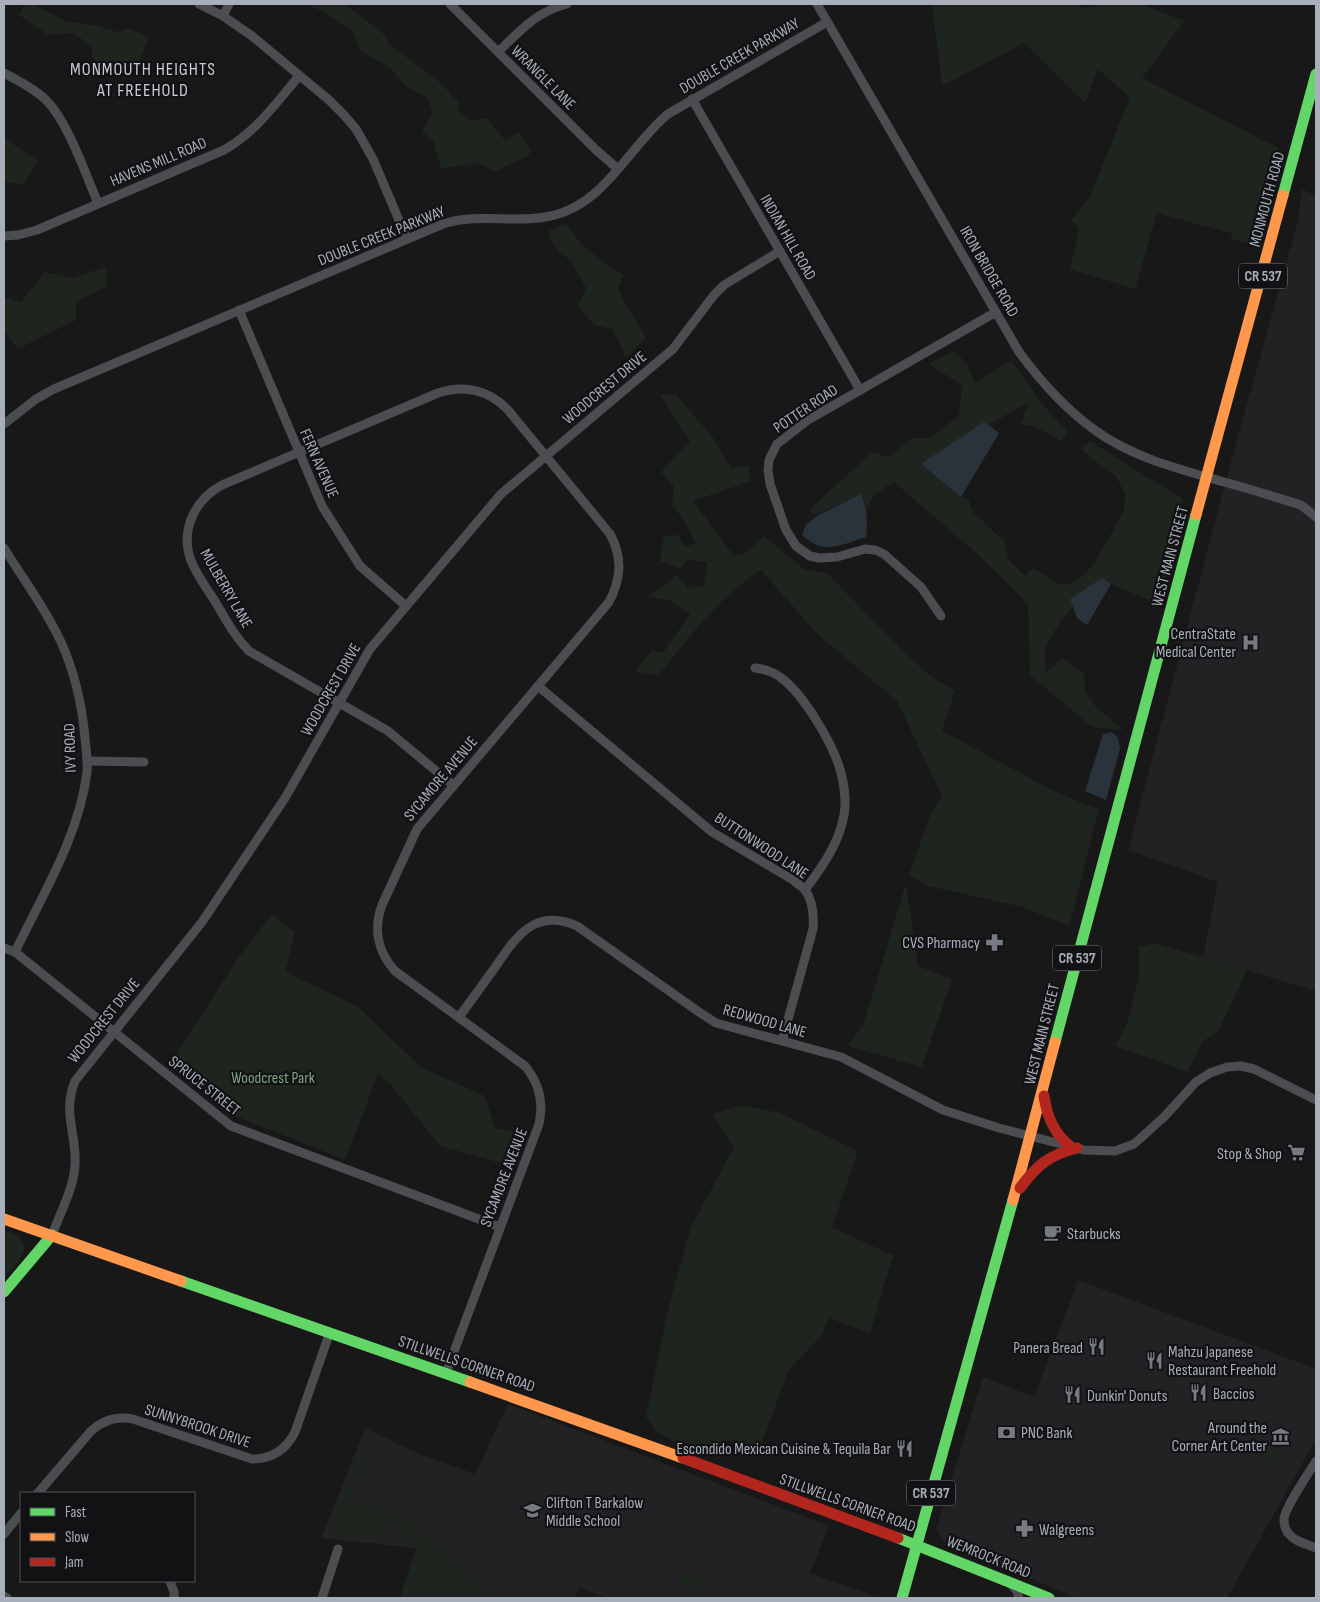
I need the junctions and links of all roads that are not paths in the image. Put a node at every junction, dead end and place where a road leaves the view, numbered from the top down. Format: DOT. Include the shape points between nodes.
graph roads {
  1 [pos="199,4"];
  2 [pos="229,4"];
  3 [pos="450,4"];
  4 [pos="567,4"];
  5 [pos="817,4"];
  6 [pos="223,16"];
  7 [pos="827,22"];
  8 [pos="498,52"];
  9 [pos="4,72"];
  10 [pos="1316,74"];
  11 [pos="299,76"];
  12 [pos="692,99"];
  13 [pos="618,169"];
  14 [pos="98,203"];
  15 [pos="4,236"];
  16 [pos="407,239"];
  17 [pos="780,251"];
  18 [pos="239,310"];
  19 [pos="996,312"];
  20 [pos="472,390"];
  21 [pos="860,390"];
  22 [pos="4,424"];
  23 [pos="299,452"];
  24 [pos="545,456"];
  25 [pos="1208,478"];
  26 [pos="1316,516"];
  27 [pos="4,548"];
  28 [pos="406,606"];
  29 [pos="941,616"];
  30 [pos="755,668"];
  31 [pos="538,686"];
  32 [pos="339,703"];
  33 [pos="87,762"];
  34 [pos="144,762"];
  35 [pos="453,785"];
  36 [pos="805,890"];
  37 [pos="4,948"];
  38 [pos="15,952"];
  39 [pos="459,1017"];
  40 [pos="113,1031"];
  41 [pos="782,1041"];
  42 [pos="1044,1088"];
  43 [pos="1316,1100"];
  44 [pos="1031,1136"];
  45 [pos="1074,1147"];
  46 [pos="1015,1194"];
  47 [pos="4,1219"];
  48 [pos="22,1225"];
  49 [pos="500,1227"];
  50 [pos="52,1235"];
  51 [pos="30,1260"];
  52 [pos="4,1292"];
  53 [pos="330,1332"];
  54 [pos="446,1373"];
  55 [pos="1316,1461"];
  56 [pos="39,1492"];
  57 [pos="20,1514"];
  58 [pos="4,1534"];
  59 [pos="917,1545"];
  60 [pos="1316,1548"];
  61 [pos="338,1549"];
  62 [pos="1008,1581"];
  63 [pos="170,1582"];
  64 [pos="4,1596"];
  65 [pos="7,1598"];
  66 [pos="174,1598"];
  67 [pos="322,1598"];
  68 [pos="902,1598"];
  69 [pos="1019,1598"];
  70 [pos="1049,1598"];
  1 -- 6 [label="street"];
  2 -- 6 [label="street"];
  3 -- 8 [label="street, WRANGLE LANE"];
  4 -- 8 [label="street" via="533,19"];
  5 -- 7 [label="street, IRON BRIDGE ROAD"];
  6 -- 11 [label="street"];
  7 -- 12 [label="street, DOUBLE CREEK PARKWAY"];
  7 -- 19 [label="street, IRON BRIDGE ROAD"];
  8 -- 13 [label="street, WRANGLE LANE"];
  9 -- 14 [label="street" via="38,92 56,111"];
  10 -- 25 [label="main road, MONMOUTH ROAD / CR 537"];
  11 -- 14 [label="street, HAVENS MILL ROAD" via="256,127 237,143"];
  11 -- 16 [label="street" via="329,100 356,130 373,159"];
  12 -- 13 [label="street, DOUBLE CREEK PARKWAY" via="660,120"];
  12 -- 17 [label="street, INDIAN HILL ROAD"];
  13 -- 16 [label="street, DOUBLE CREEK PARKWAY" via="592,196 559,214 532,219 462,219"];
  14 -- 15 [label="street, HAVENS MILL ROAD" via="32,231"];
  16 -- 18 [label="street, DOUBLE CREEK PARKWAY"];
  17 -- 21 [label="street, INDIAN HILL ROAD"];
  17 -- 24 [label="street, WOODCREST DRIVE" via="724,285 673,349"];
  18 -- 22 [label="street, DOUBLE CREEK PARKWAY" via="54,389"];
  18 -- 23 [label="street, FERN AVENUE"];
  19 -- 21 [label="street, POTTER ROAD"];
  19 -- 25 [label="street, IRON BRIDGE ROAD" via="1019,352 1068,410 1096,431 1138,455"];
  20 -- 23 [label="street, MULBERRY LANE" via="438,393"];
  20 -- 24 [label="street, SYCAMORE AVENUE" via="491,396 502,405"];
  21 -- 29 [label="street, POTTER ROAD" via="808,420 772,452 768,478 786,530 796,546 810,556 837,557 864,549 884,554 922,587"];
  23 -- 28 [label="street, FERN AVENUE" via="322,506 356,560"];
  23 -- 32 [label="street, MULBERRY LANE" via="210,492 190,519 188,549 195,569 249,651"];
  24 -- 28 [label="street, WOODCREST DRIVE" via="501,494"];
  24 -- 31 [label="street, SYCAMORE AVENUE" via="610,534 618,551 620,569 608,602"];
  25 -- 26 [label="street, IRON BRIDGE ROAD" via="1301,505"];
  25 -- 42 [label="main road, WEST MAIN STREET / CR 537"];
  27 -- 33 [label="street, IVY ROAD" via="50,621 70,664 83,711"];
  28 -- 32 [label="street, WOODCREST DRIVE" via="370,648"];
  30 -- 36 [label="street" via="780,676 799,697 832,748 842,777 844,808 838,838"];
  31 -- 35 [label="street, SYCAMORE AVENUE"];
  31 -- 36 [label="street, BUTTONWOOD LANE" via="712,832"];
  32 -- 35 [label="street, MULBERRY LANE" via="388,731"];
  32 -- 40 [label="street, WOODCREST DRIVE" via="285,798 202,922"];
  33 -- 34 [label="street"];
  33 -- 38 [label="street, IVY ROAD" via="76,821"];
  35 -- 39 [label="street, SYCAMORE AVENUE" via="414,834 382,905 377,926 380,948 395,971"];
  36 -- 41 [label="street, BUTTONWOOD LANE" via="811,904 813,929"];
  37 -- 38 [label="street, SPRUCE STREET"];
  38 -- 40 [label="street, SPRUCE STREET"];
  39 -- 41 [label="street, REDWOOD LANE" via="520,934 539,922 556,920 577,926 708,1019"];
  39 -- 49 [label="street, SYCAMORE AVENUE" via="525,1066 535,1080 541,1099 539,1124"];
  40 -- 49 [label="street, SPRUCE STREET" via="231,1126"];
  40 -- 50 [label="street, WOODCREST DRIVE" via="72,1088 69,1112 74,1172"];
  41 -- 44 [label="street, REDWOOD LANE" via="841,1056 943,1110"];
  42 -- 44 [label="main road, WEST MAIN STREET / CR 537"];
  42 -- 45 [label="main road" via="1050,1121 1059,1137"];
  43 -- 45 [label="street, REDWOOD LANE" via="1254,1069 1227,1067 1210,1072 1196,1082 1134,1144 1105,1152"];
  44 -- 45 [label="street, REDWOOD LANE"];
  44 -- 46 [label="main road, WEST MAIN STREET / CR 537"];
  45 -- 46 [label="main road" via="1036,1166"];
  46 -- 59 [label="main road, WEST MAIN STREET / CR 537"];
  47 -- 48 [label="main road, STILLWELLS CORNER ROAD"];
  48 -- 50 [label="main road, STILLWELLS CORNER ROAD"];
  48 -- 51 [label="main road" via="33,1242"];
  49 -- 54 [label="street, SYCAMORE AVENUE"];
  50 -- 51 [label="main road"];
  50 -- 53 [label="main road, STILLWELLS CORNER ROAD"];
  51 -- 52 [label="main road"];
  53 -- 54 [label="main road, STILLWELLS CORNER ROAD"];
  53 -- 56 [label="street, SUNNYBROOK DRIVE" via="295,1432 279,1452 252,1459 133,1419 114,1419 95,1427"];
  54 -- 59 [label="main road, STILLWELLS CORNER ROAD"];
  55 -- 60 [label="street" via="1284,1520 1289,1535"];
  57 -- 58 [label="street"];
  59 -- 62 [label="main road, WEMROCK ROAD"];
  59 -- 68 [label="main road, WEST MAIN STREET / CR 537"];
  61 -- 67 [label="street"];
  62 -- 69 [label="street"];
  62 -- 70 [label="main road, WEMROCK ROAD"];
  63 -- 66 [label="street"];
  64 -- 65 [label="street"];
}
